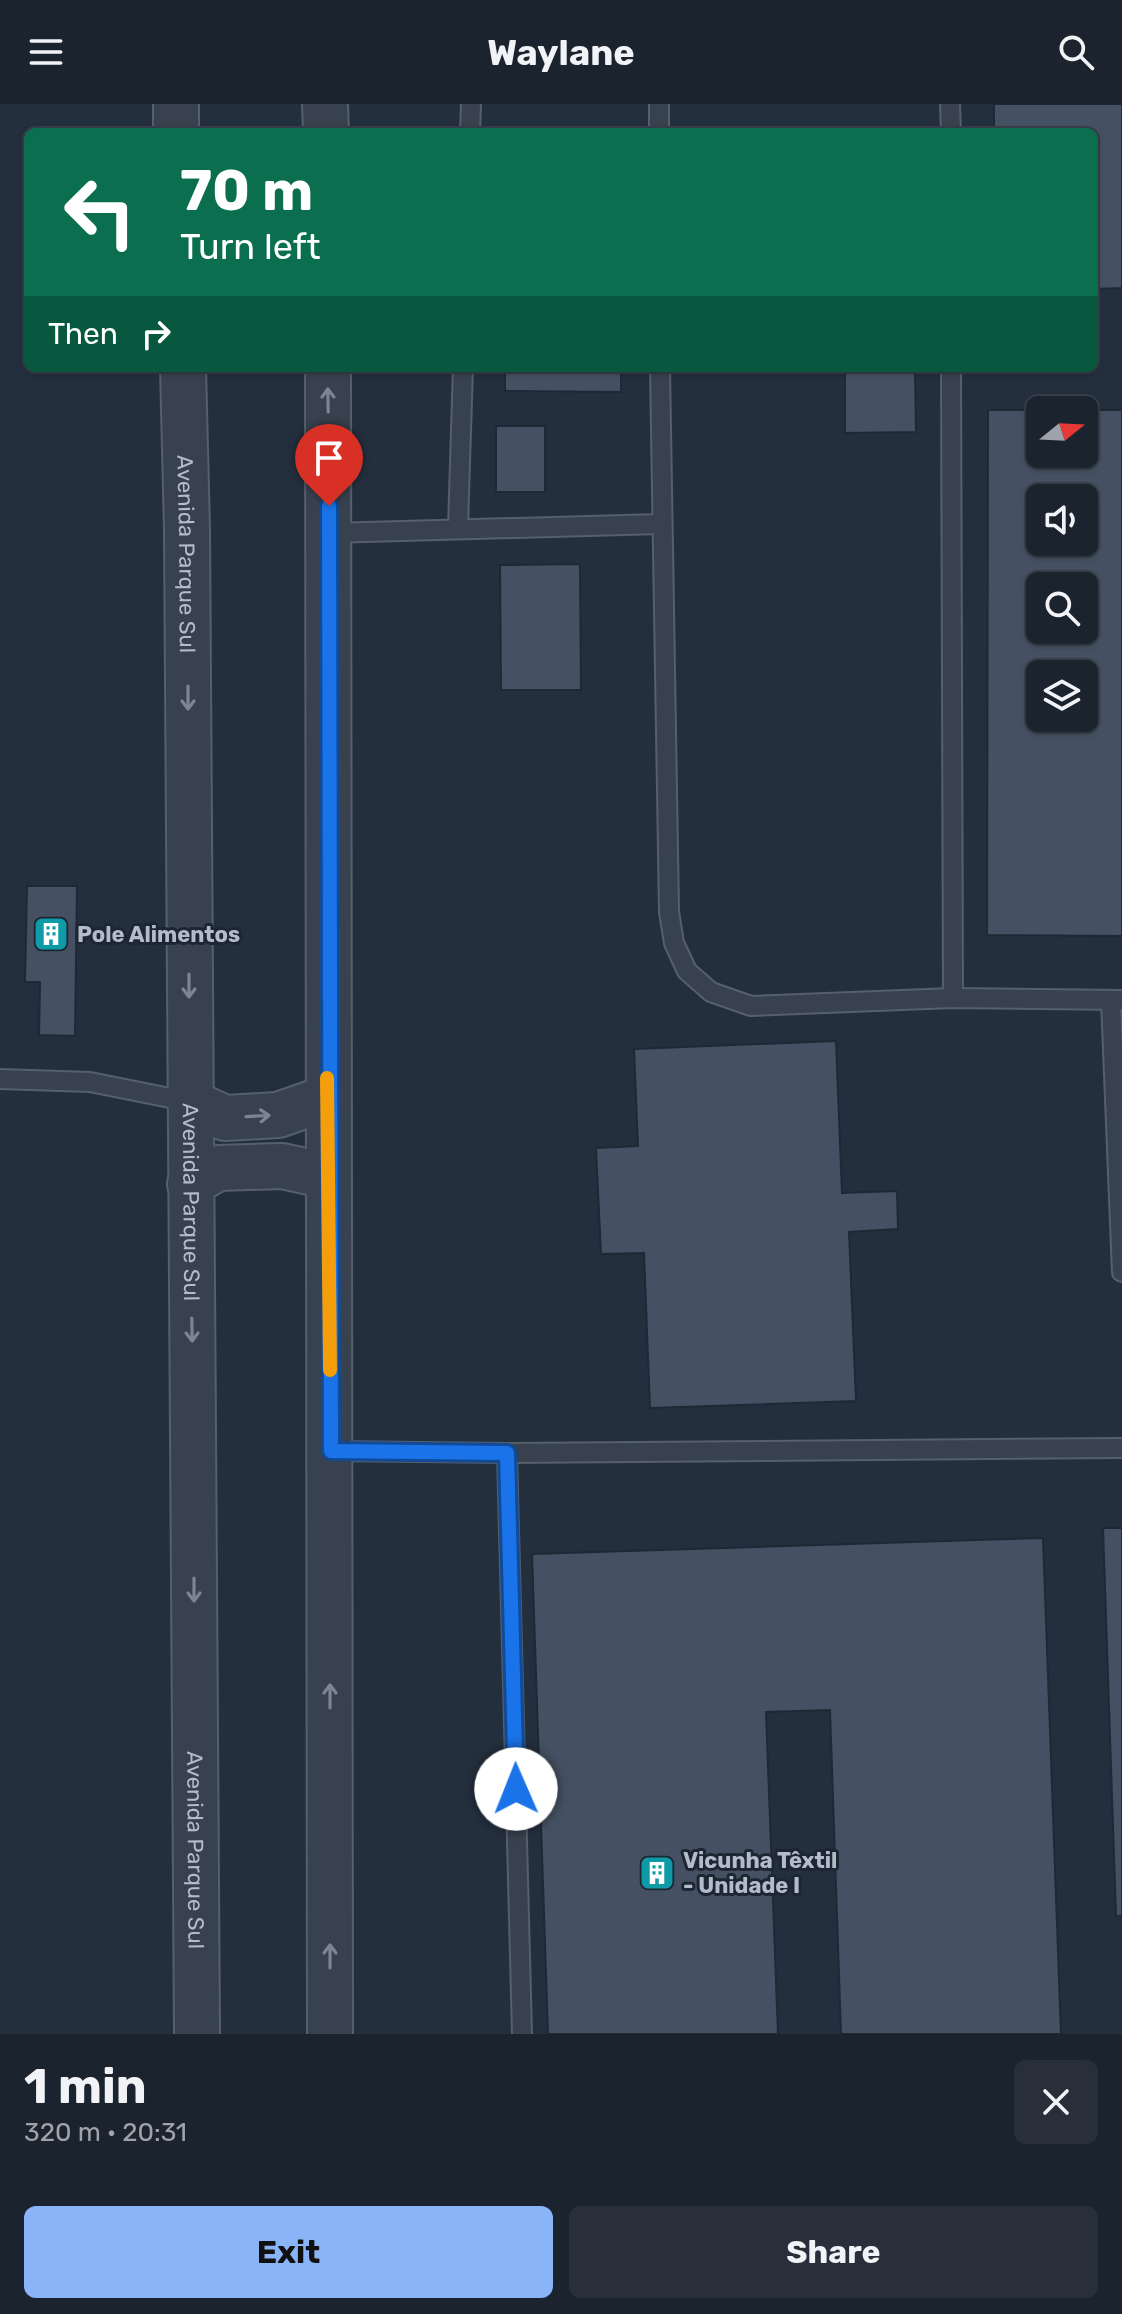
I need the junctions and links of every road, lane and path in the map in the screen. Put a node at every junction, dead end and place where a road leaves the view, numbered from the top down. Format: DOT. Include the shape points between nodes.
graph roads {
  1 [pos="176,104"];
  2 [pos="325,104"];
  3 [pos="471,104"];
  4 [pos="659,104"];
  5 [pos="950,104"];
  6 [pos="176,128"];
  7 [pos="326,128"];
  8 [pos="470,128"];
  9 [pos="659,128"];
  10 [pos="951,128"];
  11 [pos="183,372"];
  12 [pos="328,372"];
  13 [pos="463,372"];
  14 [pos="660,372"];
  15 [pos="951,372"];
  16 [pos="660,524"];
  17 [pos="458,527"];
  18 [pos="330,533"];
  19 [pos="953,998"];
  20 [pos="1116,1000"];
  21 [pos="0,1079"];
  22 [pos="327,1098"];
  23 [pos="190,1102"];
  24 [pos="328,1176"];
  25 [pos="190,1184"];
  26 [pos="1122,1272"];
  27 [pos="1122,1448"];
  28 [pos="331,1451"];
  29 [pos="507,1453"];
  30 [pos="197,2034"];
  31 [pos="330,2034"];
  32 [pos="522,2034"];
  1 -- 6 [label="street"];
  2 -- 7 [label="street"];
  3 -- 8 [label="lane"];
  4 -- 9 [label="lane"];
  5 -- 10 [label="lane"];
  11 -- 23 [label="street, Avenida Parque Sul, one-way"];
  18 -- 12 [label="street, one-way"];
  13 -- 17 [label="lane"];
  14 -- 16 [label="lane"];
  15 -- 19 [label="lane"];
  16 -- 17 [label="lane"];
  16 -- 19 [label="lane" via="669,912 674,943 687,971 711,992 751,1006"];
  17 -- 18 [label="lane"];
  18 -- 22 [label="street"];
  19 -- 20 [label="lane"];
  20 -- 26 [label="lane"];
  21 -- 23 [label="lane" via="90,1082"];
  23 -- 22 [label="street, one-way" via="225,1118 278,1115"];
  22 -- 24 [label="street"];
  23 -- 25 [label="street, Avenida Parque Sul"];
  24 -- 25 [label="street" via="282,1166 218,1168"];
  24 -- 28 [label="street"];
  25 -- 30 [label="street, Avenida Parque Sul, one-way"];
  27 -- 29 [label="lane"];
  28 -- 29 [label="lane"];
  31 -- 28 [label="street, one-way"];
  29 -- 32 [label="lane"];
}
